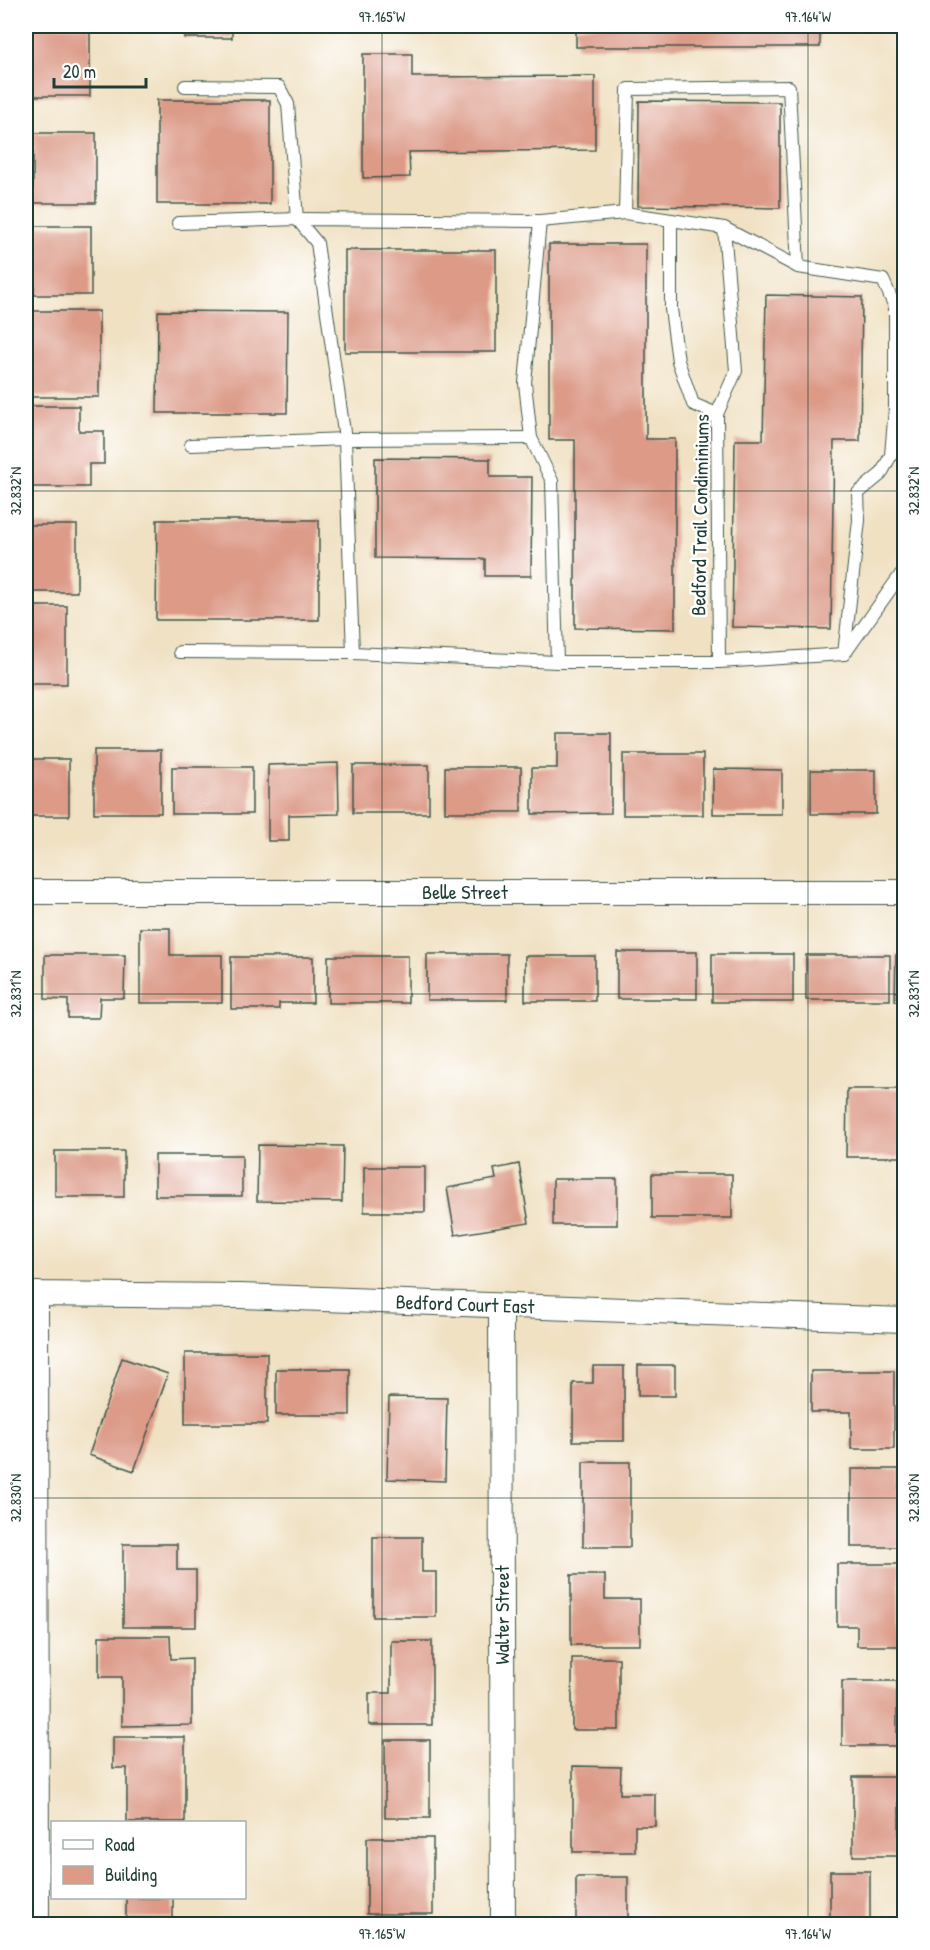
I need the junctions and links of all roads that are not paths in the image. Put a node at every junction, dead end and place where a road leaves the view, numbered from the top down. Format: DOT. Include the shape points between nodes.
graph roads {
  1 [pos="186,86"];
  2 [pos="625,213"];
  3 [pos="297,219"];
  4 [pos="671,220"];
  5 [pos="540,221"];
  6 [pos="178,223"];
  7 [pos="724,228"];
  8 [pos="798,267"];
  9 [pos="717,414"];
  10 [pos="531,438"];
  11 [pos="345,439"];
  12 [pos="191,445"];
  13 [pos="904,570"];
  14 [pos="180,652"];
  15 [pos="353,653"];
  16 [pos="844,654"];
  17 [pos="557,662"];
  18 [pos="719,662"];
  19 [pos="26,892"];
  20 [pos="904,892"];
  21 [pos="31,1294"];
  22 [pos="501,1306"];
  23 [pos="904,1320"];
  24 [pos="37,1924"];
  25 [pos="503,1924"];
  1 -- 3 [label="lane" via="279,87 288,104"];
  2 -- 4 [label="lane"];
  2 -- 5 [label="lane"];
  2 -- 8 [label="lane" via="628,89 789,87"];
  3 -- 5 [label="lane"];
  3 -- 6 [label="lane"];
  3 -- 11 [label="lane" via="317,243"];
  4 -- 7 [label="lane"];
  4 -- 9 [label="lane" via="671,309 678,361 693,404"];
  5 -- 10 [label="lane" via="525,383"];
  7 -- 8 [label="lane"];
  7 -- 9 [label="lane, Bedford Trail Condiminiums" via="736,371"];
  8 -- 16 [label="lane" via="883,280 895,307 891,456 881,474 858,493 859,520"];
  9 -- 18 [label="lane, Bedford Trail Condiminiums"];
  10 -- 11 [label="lane"];
  10 -- 17 [label="lane" via="552,481"];
  11 -- 12 [label="lane"];
  11 -- 15 [label="lane"];
  13 -- 16 [label="lane"];
  14 -- 15 [label="lane"];
  15 -- 17 [label="lane"];
  16 -- 18 [label="lane"];
  17 -- 18 [label="lane"];
  19 -- 20 [label="street, Belle Street"];
  21 -- 22 [label="street, Bedford Court East" via="240,1296"];
  21 -- 24 [label="street"];
  22 -- 23 [label="street, Bedford Court East"];
  22 -- 25 [label="street, Walter Street"];
}
